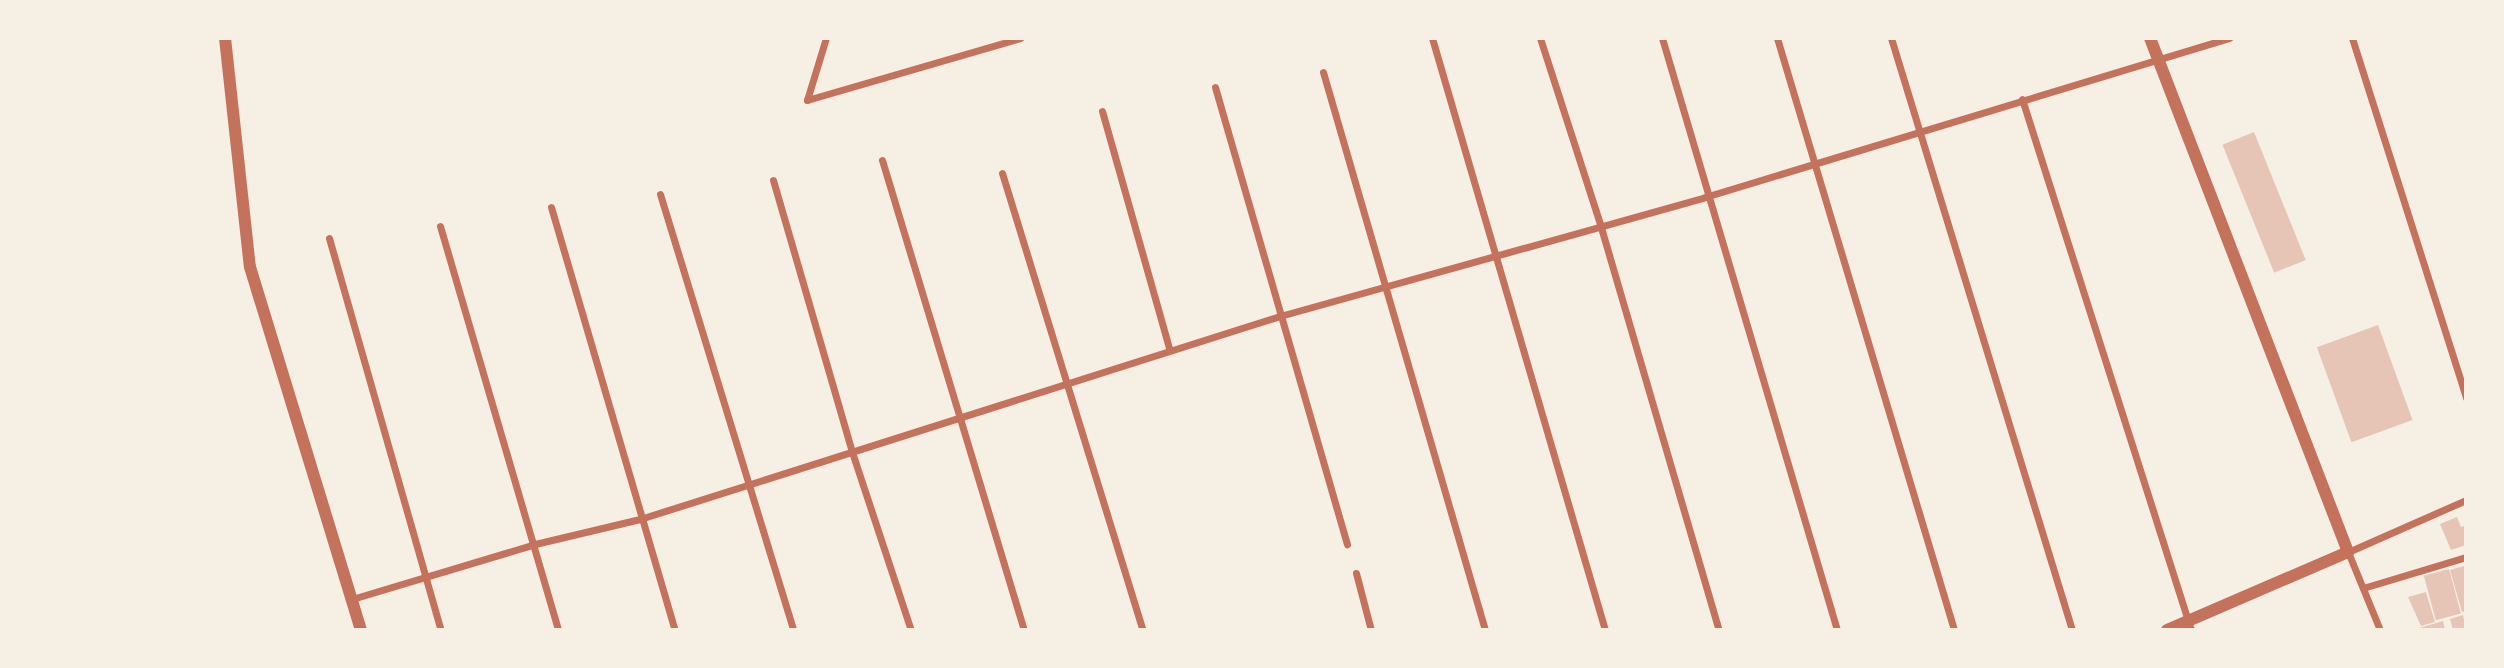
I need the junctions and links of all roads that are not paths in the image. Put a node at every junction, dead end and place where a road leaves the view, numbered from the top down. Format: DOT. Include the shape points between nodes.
graph roads {
  1 [pos="225,38"];
  2 [pos="826,38"];
  3 [pos="981,38"];
  4 [pos="1020,38"];
  5 [pos="1432,38"];
  6 [pos="1540,38"];
  7 [pos="1662,38"];
  8 [pos="1777,38"];
  9 [pos="1891,38"];
  10 [pos="2150,38"];
  11 [pos="2229,38"];
  12 [pos="2352,38"];
  13 [pos="978,48"];
  14 [pos="2156,60"];
  15 [pos="1322,72"];
  16 [pos="1215,87"];
  17 [pos="2022,99"];
  18 [pos="1101,111"];
  19 [pos="1920,132"];
  20 [pos="882,160"];
  21 [pos="1814,163"];
  22 [pos="1002,173"];
  23 [pos="773,180"];
  24 [pos="660,194"];
  25 [pos="1705,197"];
  26 [pos="551,207"];
  27 [pos="1600,224"];
  28 [pos="440,226"];
  29 [pos="329,238"];
  30 [pos="1495,258"];
  31 [pos="1385,288"];
  32 [pos="1280,316"];
  33 [pos="1170,351"];
  34 [pos="1066,384"];
  35 [pos="2466,398"];
  36 [pos="962,418"];
  37 [pos="852,452"];
  38 [pos="746,485"];
  39 [pos="2466,500"];
  40 [pos="640,519"];
  41 [pos="535,544"];
  42 [pos="1347,544"];
  43 [pos="2348,552"];
  44 [pos="2466,557"];
  45 [pos="1356,573"];
  46 [pos="425,579"];
  47 [pos="2362,587"];
  48 [pos="352,599"];
  49 [pos="2190,626"];
  50 [pos="361,629"];
  51 [pos="441,629"];
  52 [pos="558,629"];
  53 [pos="675,629"];
  54 [pos="793,629"];
  55 [pos="911,629"];
  56 [pos="1024,629"];
  57 [pos="1143,629"];
  58 [pos="1371,629"];
  59 [pos="1485,629"];
  60 [pos="1605,629"];
  61 [pos="1719,629"];
  62 [pos="1837,629"];
  63 [pos="1954,629"];
  64 [pos="2072,629"];
  65 [pos="2167,629"];
  66 [pos="2380,629"];
  1 -- 48 [label="street" via="250,267"];
  2 -- 13 [label="street" via="807,100"];
  3 -- 13 [label="street"];
  4 -- 13 [label="street"];
  5 -- 30 [label="street"];
  6 -- 27 [label="street"];
  7 -- 25 [label="street"];
  8 -- 21 [label="street"];
  9 -- 19 [label="street"];
  10 -- 14 [label="street"];
  11 -- 14 [label="street"];
  12 -- 35 [label="street"];
  14 -- 17 [label="street"];
  14 -- 43 [label="street"];
  15 -- 31 [label="street"];
  16 -- 32 [label="street"];
  17 -- 19 [label="street"];
  17 -- 49 [label="street"];
  18 -- 33 [label="street"];
  19 -- 21 [label="street"];
  19 -- 64 [label="street"];
  20 -- 36 [label="street"];
  21 -- 25 [label="street"];
  21 -- 63 [label="street"];
  22 -- 34 [label="street"];
  23 -- 37 [label="street"];
  24 -- 38 [label="street"];
  25 -- 27 [label="street"];
  25 -- 62 [label="street"];
  26 -- 40 [label="street"];
  27 -- 30 [label="street"];
  27 -- 61 [label="street"];
  28 -- 41 [label="street"];
  29 -- 46 [label="street"];
  30 -- 31 [label="street"];
  30 -- 60 [label="street"];
  31 -- 32 [label="street"];
  31 -- 59 [label="street"];
  32 -- 33 [label="street"];
  32 -- 42 [label="street"];
  33 -- 34 [label="street"];
  34 -- 36 [label="street"];
  34 -- 57 [label="street"];
  36 -- 37 [label="street"];
  36 -- 56 [label="street"];
  37 -- 38 [label="street"];
  37 -- 55 [label="street"];
  38 -- 40 [label="street"];
  38 -- 54 [label="street"];
  39 -- 43 [label="street"];
  40 -- 41 [label="street"];
  40 -- 53 [label="street"];
  41 -- 46 [label="street"];
  41 -- 52 [label="street"];
  43 -- 47 [label="street"];
  43 -- 49 [label="street"];
  44 -- 47 [label="street"];
  45 -- 58 [label="street"];
  46 -- 48 [label="street"];
  46 -- 51 [label="street"];
  47 -- 66 [label="street"];
  48 -- 50 [label="street"];
  49 -- 65 [label="street"];
}
